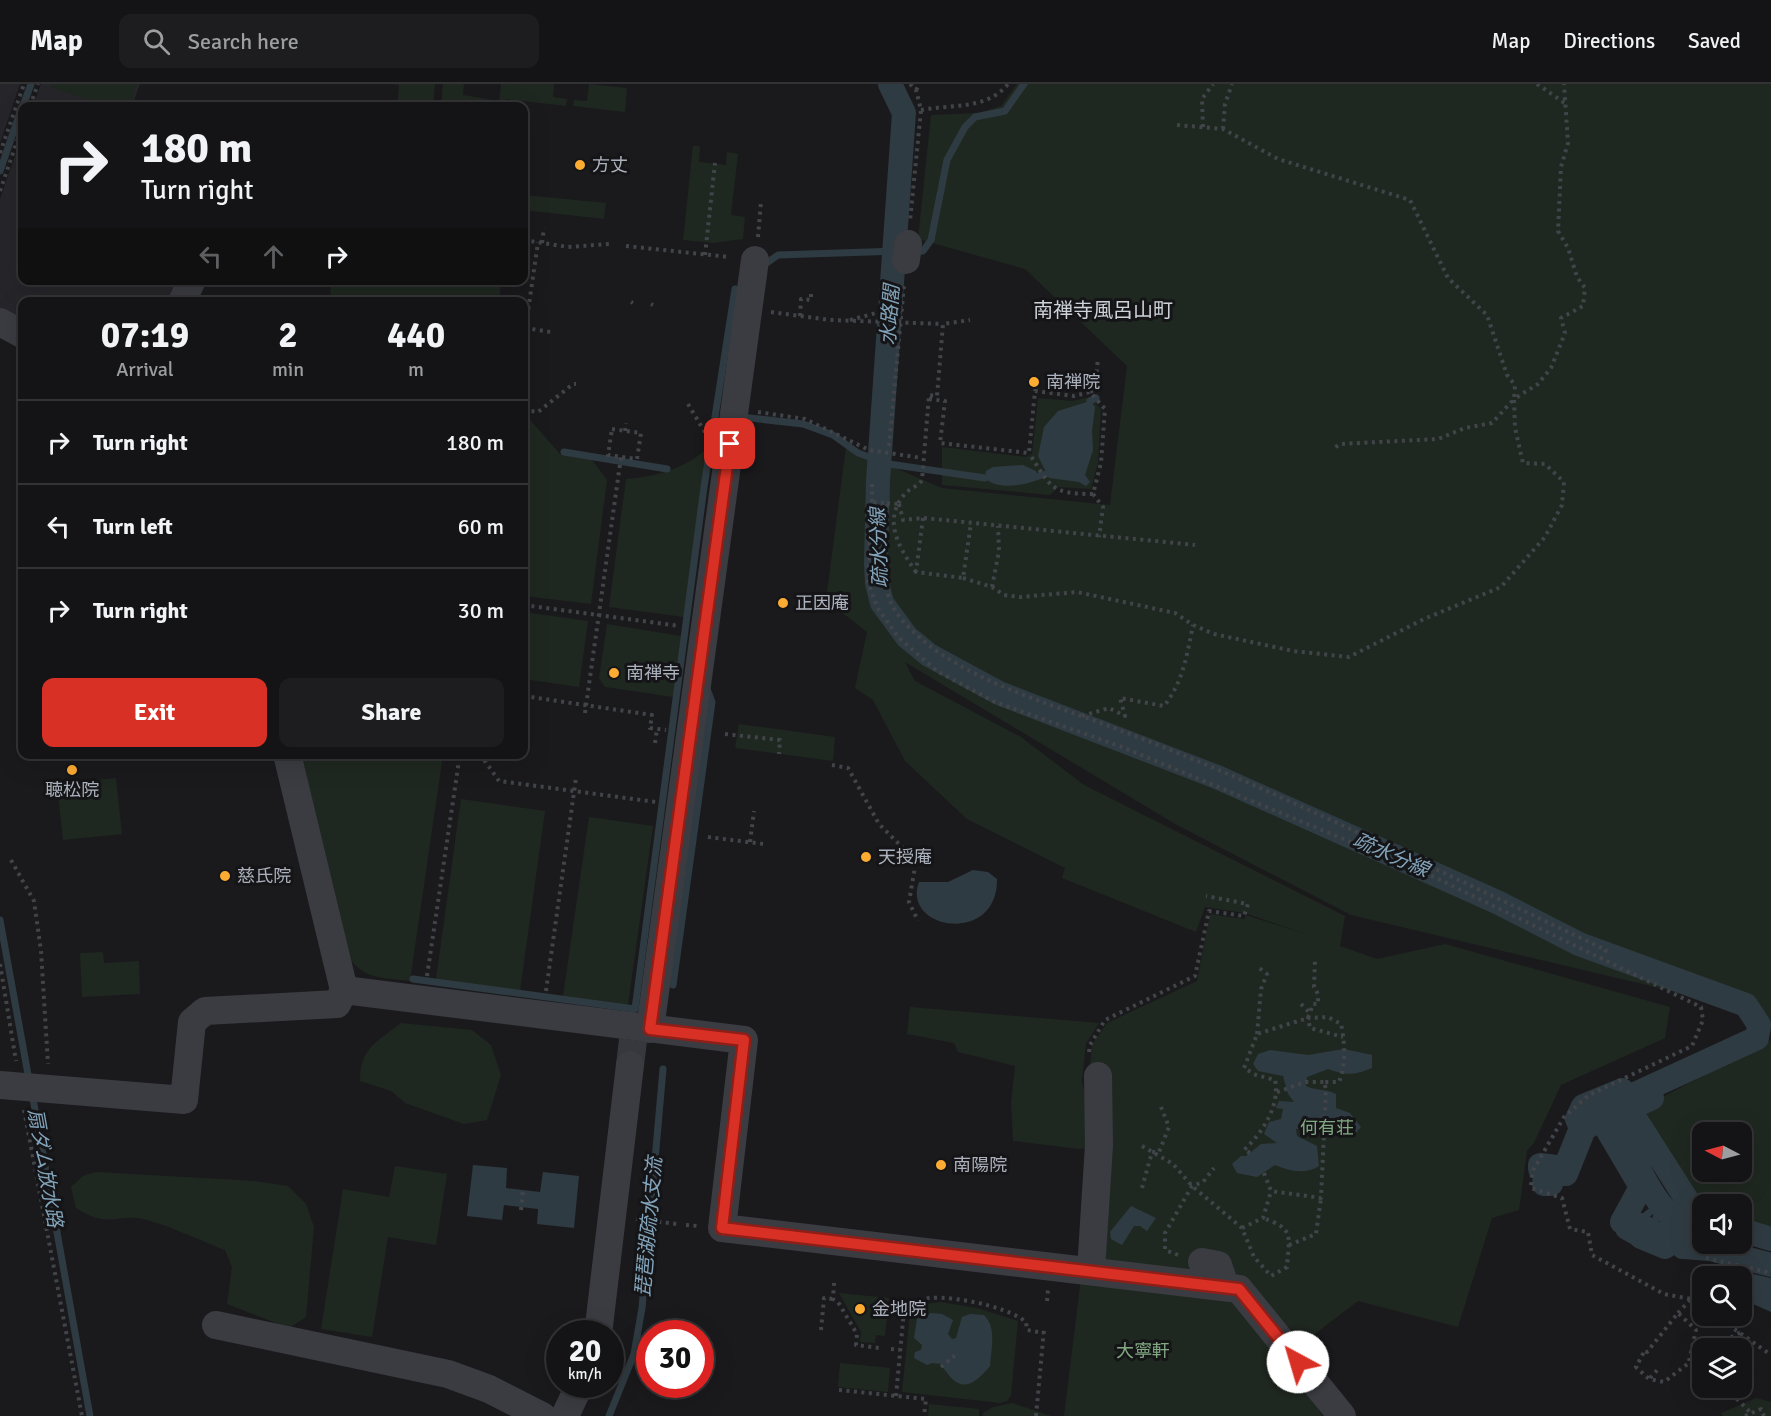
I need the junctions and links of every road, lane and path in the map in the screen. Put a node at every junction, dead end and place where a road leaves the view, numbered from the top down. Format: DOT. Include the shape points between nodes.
graph roads {
  1 [pos="24,84"];
  2 [pos="38,84"];
  3 [pos="910,84"];
  4 [pos="920,84"];
  5 [pos="1008,84"];
  6 [pos="1213,84"];
  7 [pos="1232,84"];
  8 [pos="1537,84"];
  9 [pos="1564,84"];
  10 [pos="916,90"];
  11 [pos="31,102"];
  12 [pos="1567,104"];
  13 [pos="921,110"];
  14 [pos="1177,125"];
  15 [pos="1203,127"];
  16 [pos="1223,129"];
  17 [pos="18,139"];
  18 [pos="0,153"];
  19 [pos="716,164"];
  20 [pos="0,191"];
  21 [pos="761,202"];
  22 [pos="544,228"];
  23 [pos="528,241"];
  24 [pos="540,243"];
  25 [pos="609,244"];
  26 [pos="626,246"];
  27 [pos="705,255"];
  28 [pos="755,260"];
  29 [pos="812,293"];
  30 [pos="902,306"];
  31 [pos="766,311"];
  32 [pos="528,312"];
  33 [pos="800,316"];
  34 [pos="970,320"];
  35 [pos="847,321"];
  36 [pos="0,322"];
  37 [pos="900,323"];
  38 [pos="943,324"];
  39 [pos="528,328"];
  40 [pos="18,332"];
  41 [pos="551,332"];
  42 [pos="1098,358"];
  43 [pos="576,384"];
  44 [pos="1080,387"];
  45 [pos="1090,392"];
  46 [pos="1079,395"];
  47 [pos="929,399"];
  48 [pos="1514,399"];
  49 [pos="688,404"];
  50 [pos="528,411"];
  51 [pos="753,412"];
  52 [pos="626,423"];
  53 [pos="625,431"];
  54 [pos="710,441"];
  55 [pos="889,446"];
  56 [pos="1334,449"];
  57 [pos="1029,453"];
  58 [pos="621,457"];
  59 [pos="922,458"];
  60 [pos="872,481"];
  61 [pos="1093,494"];
  62 [pos="873,502"];
  63 [pos="886,503"];
  64 [pos="899,504"];
  65 [pos="923,518"];
  66 [pos="970,523"];
  67 [pos="998,526"];
  68 [pos="1099,537"];
  69 [pos="1195,545"];
  70 [pos="916,572"];
  71 [pos="963,578"];
  72 [pos="992,588"];
  73 [pos="528,606"];
  74 [pos="599,615"];
  75 [pos="1193,625"];
  76 [pos="705,629"];
  77 [pos="528,697"];
  78 [pos="586,705"];
  79 [pos="585,713"];
  80 [pos="1082,716"];
  81 [pos="657,729"];
  82 [pos="691,734"];
  83 [pos="725,734"];
  84 [pos="655,743"];
  85 [pos="779,754"];
  86 [pos="288,759"];
  87 [pos="459,759"];
  88 [pos="484,759"];
  89 [pos="832,765"];
  90 [pos="576,778"];
  91 [pos="574,792"];
  92 [pos="681,805"];
  93 [pos="754,811"];
  94 [pos="708,837"];
  95 [pos="750,842"];
  96 [pos="764,844"];
  97 [pos="11,860"];
  98 [pos="1206,896"];
  99 [pos="918,921"];
  100 [pos="1601,959"];
  101 [pos="1315,960"];
  102 [pos="0,964"];
  103 [pos="1258,967"];
  104 [pos="344,990"];
  105 [pos="423,1000"];
  106 [pos="1301,1004"];
  107 [pos="1310,1013"];
  108 [pos="543,1015"];
  109 [pos="1308,1018"];
  110 [pos="1257,1034"];
  111 [pos="1343,1037"];
  112 [pos="637,1040"];
  113 [pos="1093,1066"];
  114 [pos="1324,1082"];
  115 [pos="26,1087"];
  116 [pos="1277,1092"];
  117 [pos="1161,1107"];
  118 [pos="1142,1146"];
  119 [pos="1152,1152"];
  120 [pos="1250,1153"];
  121 [pos="1214,1168"];
  122 [pos="1264,1173"];
  123 [pos="1192,1186"];
  124 [pos="523,1188"];
  125 [pos="1142,1188"];
  126 [pos="1271,1191"];
  127 [pos="1321,1198"];
  128 [pos="521,1210"];
  129 [pos="1263,1218"];
  130 [pos="646,1220"];
  131 [pos="677,1224"];
  132 [pos="1242,1228"];
  133 [pos="1289,1245"];
  134 [pos="1706,1258"];
  135 [pos="1192,1259"];
  136 [pos="1091,1270"];
  137 [pos="1771,1273"];
  138 [pos="834,1283"];
  139 [pos="1225,1286"];
  140 [pos="833,1299"];
  141 [pos="1690,1299"];
  142 [pos="1678,1313"];
  143 [pos="600,1320"];
  144 [pos="216,1325"];
  145 [pos="1732,1326"];
  146 [pos="821,1330"];
  147 [pos="1741,1332"];
  148 [pos="1695,1338"];
  149 [pos="1730,1338"];
  150 [pos="879,1348"];
  151 [pos="891,1349"];
  152 [pos="900,1350"];
  153 [pos="958,1353"];
  154 [pos="1771,1355"];
  155 [pos="1692,1360"];
  156 [pos="941,1367"];
  157 [pos="1660,1368"];
  158 [pos="1649,1379"];
  159 [pos="838,1390"];
  160 [pos="896,1396"];
  161 [pos="573,1398"];
  162 [pos="1736,1398"];
  163 [pos="1751,1413"];
  164 [pos="82,1416"];
  165 [pos="542,1416"];
  166 [pos="565,1416"];
  167 [pos="924,1416"];
  168 [pos="1036,1416"];
  169 [pos="1342,1416"];
  170 [pos="1745,1416"];
  171 [pos="1764,1416"];
  1 -- 18 [label="path"];
  2 -- 11 [label="path"];
  3 -- 10 [label="path"];
  4 -- 10 [label="path"];
  5 -- 13 [label="path" via="997,97"];
  6 -- 15 [label="path" via="1202,99"];
  7 -- 16 [label="path"];
  8 -- 12 [label="path"];
  9 -- 12 [label="path"];
  10 -- 13 [label="path"];
  12 -- 48 [label="path" via="1568,143 1561,167 1558,231 1585,288 1583,306 1561,318 1565,333 1546,377"];
  13 -- 30 [label="path"];
  14 -- 15 [label="path"];
  15 -- 16 [label="path"];
  16 -- 48 [label="path" via="1278,159 1410,200 1448,278 1487,315 1507,375 1515,385"];
  17 -- 20 [label="path"];
  19 -- 27 [label="path"];
  21 -- 28 [label="path"];
  22 -- 24 [label="path"];
  23 -- 24 [label="path"];
  24 -- 25 [label="path" via="568,247"];
  24 -- 32 [label="path"];
  26 -- 27 [label="path"];
  27 -- 28 [label="path"];
  28 -- 76 [label="street"];
  29 -- 33 [label="path" via="811,300 801,299"];
  30 -- 35 [label="path"];
  30 -- 37 [label="path"];
  31 -- 33 [label="path"];
  33 -- 35 [label="path"];
  34 -- 38 [label="path"];
  35 -- 37 [label="path"];
  36 -- 40 [label="street"];
  37 -- 38 [label="path"];
  37 -- 55 [label="path"];
  38 -- 47 [label="path" via="937,396 929,395"];
  39 -- 41 [label="path"];
  42 -- 45 [label="path" via="1095,389"];
  43 -- 50 [label="path" via="538,412"];
  44 -- 46 [label="path"];
  45 -- 46 [label="path"];
  45 -- 61 [label="path" via="1105,409 1101,463"];
  46 -- 57 [label="path" via="1035,391"];
  47 -- 57 [label="path" via="945,401 940,443"];
  47 -- 59 [label="path"];
  48 -- 56 [label="path" via="1492,423 1438,439 1340,444"];
  48 -- 75 [label="path" via="1515,428 1523,463 1545,464 1564,482 1563,505 1545,537 1501,587 1424,619 1349,657 1293,651 1214,634"];
  49 -- 54 [label="path"];
  51 -- 59 [label="path" via="805,419 869,450"];
  52 -- 53 [label="path"];
  53 -- 58 [label="path" via="612,429 608,455"];
  53 -- 58 [label="path" via="640,433 637,459"];
  57 -- 61 [label="path" via="1045,480 1057,491"];
  58 -- 74 [label="path"];
  59 -- 64 [label="path" via="922,480 904,494"];
  60 -- 62 [label="path"];
  61 -- 68 [label="path" via="1103,507"];
  62 -- 63 [label="path"];
  62 -- 100 [label="path" via="868,582 874,599 898,637 937,671 995,702 1122,747 1430,875"];
  63 -- 64 [label="path"];
  63 -- 80 [label="path" via="886,595 902,621 936,650 972,671"];
  64 -- 65 [label="path" via="903,520"];
  64 -- 70 [label="path" via="893,517 896,543"];
  65 -- 66 [label="path"];
  65 -- 70 [label="path"];
  66 -- 67 [label="path"];
  66 -- 71 [label="path"];
  67 -- 68 [label="path"];
  67 -- 72 [label="path" via="999,552"];
  68 -- 69 [label="path"];
  70 -- 71 [label="path"];
  71 -- 72 [label="path"];
  72 -- 75 [label="path" via="1020,597 1077,592 1175,613"];
  73 -- 74 [label="path"];
  74 -- 76 [label="path"];
  74 -- 78 [label="path"];
  75 -- 80 [label="path" via="1185,667 1164,706 1120,698 1125,716 1109,708"];
  76 -- 82 [label="street"];
  77 -- 78 [label="path"];
  78 -- 79 [label="path"];
  78 -- 81 [label="path" via="652,715 650,728"];
  80 -- 100 [label="path" via="1258,787 1434,867 1606,950"];
  81 -- 82 [label="path"];
  81 -- 84 [label="path"];
  82 -- 92 [label="street"];
  83 -- 85 [label="path" via="780,740"];
  86 -- 104 [label="street"];
  87 -- 105 [label="path"];
  88 -- 91 [label="path" via="499,781"];
  89 -- 99 [label="path" via="848,768 879,824 916,861 909,902"];
  90 -- 91 [label="path"];
  91 -- 92 [label="path"];
  91 -- 108 [label="path"];
  92 -- 112 [label="street"];
  93 -- 95 [label="path"];
  94 -- 95 [label="path"];
  95 -- 96 [label="path"];
  97 -- 115 [label="path" via="34,901 41,951"];
  98 -- 113 [label="path" via="1248,904 1244,916 1209,911 1195,976 1105,1020 1089,1045"];
  100 -- 141 [label="path" via="1701,1007 1703,1020 1692,1046 1589,1095 1564,1117 1532,1172 1531,1188 1562,1198 1570,1229 1588,1232 1592,1255 1664,1294"];
  101 -- 107 [label="path" via="1311,988 1318,994 1318,1004 1313,1004"];
  102 -- 115 [label="path"];
  103 -- 110 [label="path" via="1266,974"];
  104 -- 105 [label="street"];
  104 -- 115 [label="street" via="336,1004 206,1011 192,1022 184,1100"];
  105 -- 108 [label="street"];
  106 -- 107 [label="path"];
  107 -- 109 [label="path"];
  108 -- 112 [label="street"];
  109 -- 110 [label="path"];
  109 -- 111 [label="path" via="1310,1028"];
  109 -- 111 [label="path" via="1328,1017 1341,1024"];
  110 -- 116 [label="path" via="1244,1068 1275,1080"];
  111 -- 114 [label="path" via="1342,1075 1339,1082"];
  112 -- 136 [label="street" via="744,1040 722,1228"];
  112 -- 143 [label="street"];
  113 -- 136 [label="street" via="1099,1145"];
  114 -- 116 [label="path" via="1306,1082"];
  114 -- 127 [label="path"];
  115 -- 164 [label="path"];
  116 -- 120 [label="path" via="1264,1128 1244,1150"];
  117 -- 119 [label="path" via="1169,1127 1159,1152"];
  118 -- 119 [label="path"];
  119 -- 123 [label="path" via="1173,1164"];
  119 -- 125 [label="path"];
  121 -- 123 [label="path" via="1203,1182"];
  122 -- 126 [label="path"];
  123 -- 132 [label="path"];
  123 -- 135 [label="path" via="1165,1233 1165,1250"];
  124 -- 128 [label="path"];
  126 -- 127 [label="path"];
  126 -- 129 [label="path"];
  127 -- 133 [label="path" via="1316,1234"];
  129 -- 132 [label="path"];
  129 -- 133 [label="path" via="1281,1224 1290,1236"];
  130 -- 131 [label="path"];
  132 -- 133 [label="path" via="1254,1257 1271,1276 1287,1267"];
  134 -- 137 [label="path"];
  135 -- 139 [label="street" via="1218,1265"];
  136 -- 139 [label="street"];
  138 -- 140 [label="path"];
  139 -- 169 [label="street" via="1239,1289"];
  140 -- 146 [label="path" via="824,1298"];
  140 -- 150 [label="path" via="857,1334 856,1345"];
  141 -- 142 [label="path"];
  142 -- 148 [label="path" via="1696,1330"];
  142 -- 158 [label="path" via="1645,1350 1636,1367"];
  144 -- 165 [label="street" via="448,1374 489,1389"];
  145 -- 147 [label="path"];
  147 -- 149 [label="path"];
  147 -- 154 [label="path"];
  151 -- 152 [label="path"];
  152 -- 160 [label="path"];
  152 -- 168 [label="path" via="904,1310 917,1301 940,1297 1017,1314 1026,1322 1027,1330 1044,1331"];
  153 -- 156 [label="path"];
  155 -- 158 [label="path" via="1664,1382"];
  157 -- 158 [label="path"];
  159 -- 160 [label="path"];
  160 -- 167 [label="path" via="926,1399"];
  161 -- 166 [label="street"];
  162 -- 163 [label="path"];
  163 -- 170 [label="path"];
  163 -- 171 [label="path" via="1761,1409"];
}
